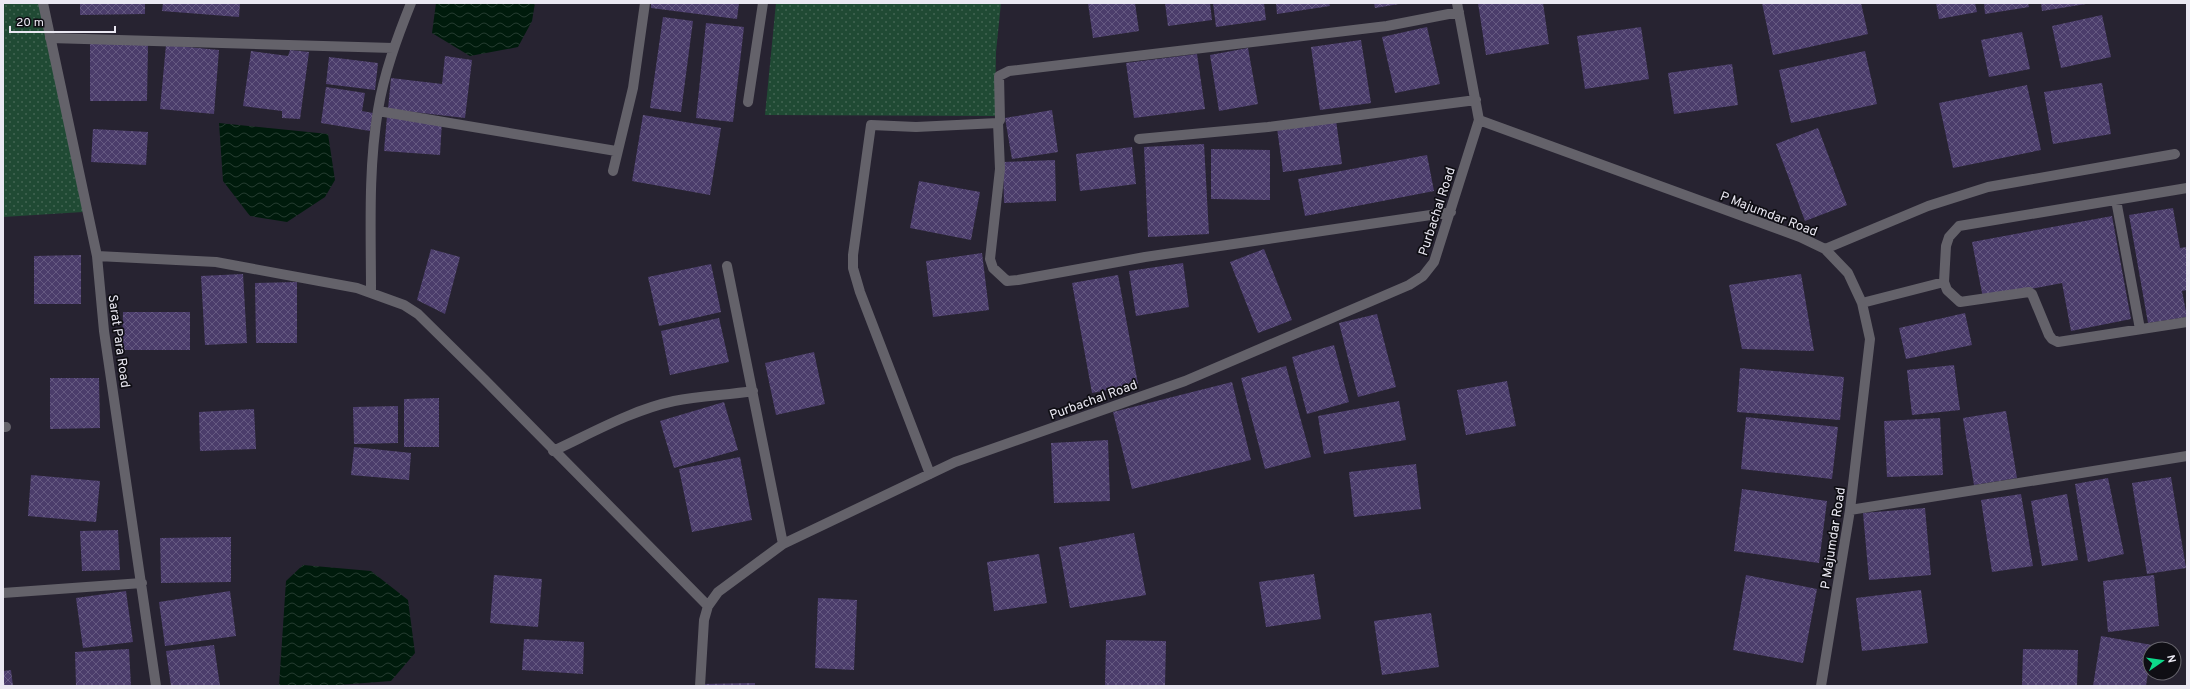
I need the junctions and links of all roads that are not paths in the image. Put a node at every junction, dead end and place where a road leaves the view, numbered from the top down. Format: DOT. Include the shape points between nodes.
graph roads {
  1 [pos="43,3"];
  2 [pos="412,3"];
  3 [pos="645,3"];
  4 [pos="762,3"];
  5 [pos="1458,8"];
  6 [pos="50,38"];
  7 [pos="393,48"];
  8 [pos="1476,100"];
  9 [pos="748,102"];
  10 [pos="378,110"];
  11 [pos="1479,120"];
  12 [pos="998,123"];
  13 [pos="1139,139"];
  14 [pos="616,151"];
  15 [pos="2175,154"];
  16 [pos="613,171"];
  17 [pos="2187,188"];
  18 [pos="2116,200"];
  19 [pos="1451,212"];
  20 [pos="1825,249"];
  21 [pos="97,256"];
  22 [pos="727,266"];
  23 [pos="1944,282"];
  24 [pos="371,292"];
  25 [pos="1862,303"];
  26 [pos="2187,322"];
  27 [pos="2140,329"];
  28 [pos="753,391"];
  29 [pos="553,451"];
  30 [pos="2187,456"];
  31 [pos="930,474"];
  32 [pos="1850,510"];
  33 [pos="783,544"];
  34 [pos="142,583"];
  35 [pos="3,593"];
  36 [pos="708,606"];
  37 [pos="156,686"];
  38 [pos="700,686"];
  39 [pos="1821,686"];
  1 -- 6 [label="street, Sarat Para Road"];
  2 -- 7 [label="street"];
  3 -- 14 [label="street" via="633,88"];
  4 -- 9 [label="street"];
  5 -- 8 [label="street"];
  5 -- 12 [label="street" via="1387,26 1009,70 999,76"];
  6 -- 7 [label="street"];
  6 -- 21 [label="street, Sarat Para Road"];
  7 -- 10 [label="street"];
  8 -- 11 [label="street"];
  8 -- 13 [label="street" via="1268,127"];
  10 -- 14 [label="street"];
  10 -- 24 [label="street" via="372,179"];
  11 -- 19 [label="street, Purbachal Road"];
  11 -- 20 [label="street, P Majumdar Road" via="1800,237"];
  12 -- 19 [label="street" via="1000,169 990,259 993,268 1007,281 1145,257"];
  12 -- 31 [label="street" via="916,127 871,125 853,268"];
  14 -- 16 [label="street"];
  15 -- 20 [label="street" via="1988,187 1928,206"];
  17 -- 18 [label="street"];
  18 -- 23 [label="street" via="1960,226 1949,237 1946,246"];
  18 -- 27 [label="street"];
  19 -- 31 [label="street, Purbachal Road" via="1434,262 1423,276 1410,285 1185,381 955,462"];
  20 -- 25 [label="street, P Majumdar Road" via="1848,273"];
  21 -- 24 [label="street" via="216,262"];
  21 -- 34 [label="street, Sarat Para Road" via="104,331"];
  22 -- 28 [label="street"];
  23 -- 25 [label="street"];
  23 -- 27 [label="street" via="1947,290 1960,302 2029,292 2049,335 2058,342"];
  24 -- 29 [label="street" via="404,305 418,314"];
  25 -- 32 [label="street, P Majumdar Road" via="1870,339"];
  26 -- 27 [label="street"];
  28 -- 29 [label="street" via="674,401 657,406 635,413"];
  28 -- 33 [label="street"];
  29 -- 36 [label="street"];
  30 -- 32 [label="street"];
  31 -- 33 [label="street, Purbachal Road"];
  32 -- 39 [label="street, P Majumdar Road"];
  33 -- 36 [label="street, Purbachal Road" via="718,592"];
  34 -- 35 [label="street"];
  34 -- 37 [label="street, Sarat Para Road"];
  36 -- 38 [label="street, Purbachal Road" via="704,620"];
}
